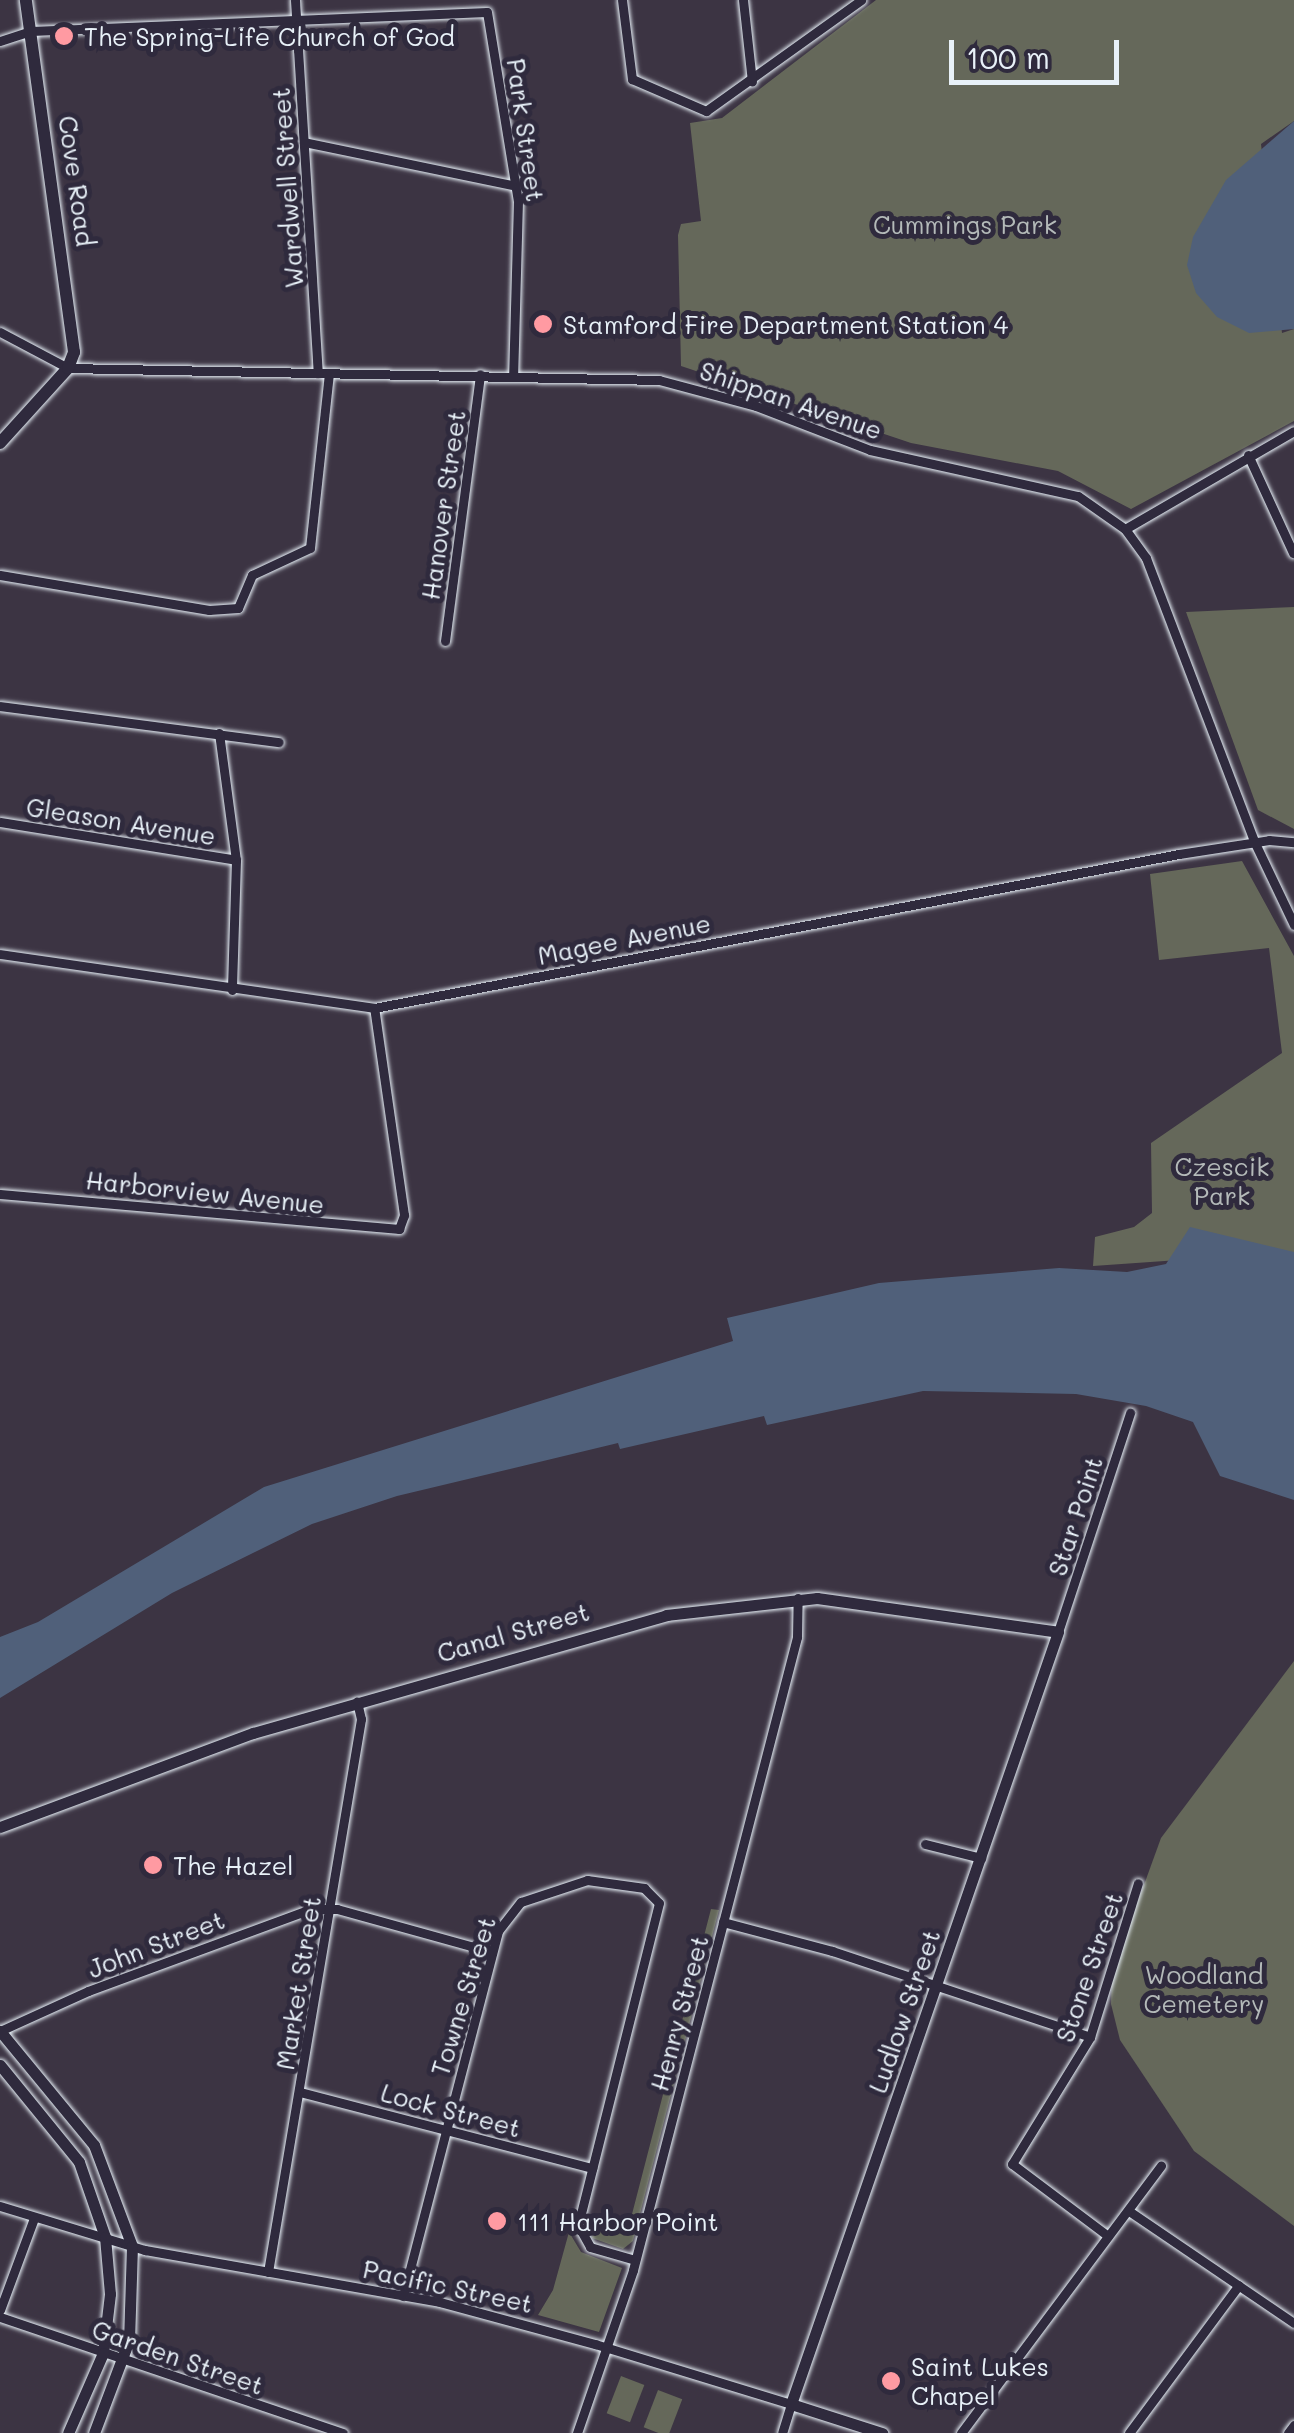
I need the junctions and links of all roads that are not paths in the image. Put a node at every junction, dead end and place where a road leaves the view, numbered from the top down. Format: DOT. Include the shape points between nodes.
graph roads {
  1 [pos="26,0"];
  2 [pos="294,0"];
  3 [pos="622,0"];
  4 [pos="743,0"];
  5 [pos="861,0"];
  6 [pos="296,19"];
  7 [pos="31,32"];
  8 [pos="0,41"];
  9 [pos="752,82"];
  10 [pos="304,142"];
  11 [pos="512,186"];
  12 [pos="0,332"];
  13 [pos="68,368"];
  14 [pos="323,373"];
  15 [pos="480,374"];
  16 [pos="513,375"];
  17 [pos="1294,431"];
  18 [pos="0,442"];
  19 [pos="1248,455"];
  20 [pos="1125,529"];
  21 [pos="1293,554"];
  22 [pos="0,576"];
  23 [pos="444,641"];
  24 [pos="0,706"];
  25 [pos="219,734"];
  26 [pos="279,742"];
  27 [pos="0,822"];
  28 [pos="1254,842"];
  29 [pos="1294,842"];
  30 [pos="236,860"];
  31 [pos="1294,925"];
  32 [pos="0,954"];
  33 [pos="232,990"];
  34 [pos="374,1008"];
  35 [pos="0,1194"];
  36 [pos="1130,1414"];
  37 [pos="798,1598"];
  38 [pos="1058,1632"];
  39 [pos="357,1701"];
  40 [pos="0,1827"];
  41 [pos="926,1844"];
  42 [pos="981,1858"];
  43 [pos="1138,1883"];
  44 [pos="330,1908"];
  45 [pos="723,1922"];
  46 [pos="492,1952"];
  47 [pos="936,1985"];
  48 [pos="0,2031"];
  49 [pos="1090,2036"];
  50 [pos="0,2064"];
  51 [pos="300,2092"];
  52 [pos="445,2130"];
  53 [pos="1161,2166"];
  54 [pos="592,2168"];
  55 [pos="0,2206"];
  56 [pos="1129,2211"];
  57 [pos="34,2218"];
  58 [pos="1108,2236"];
  59 [pos="105,2238"];
  60 [pos="132,2246"];
  61 [pos="635,2260"];
  62 [pos="268,2272"];
  63 [pos="1238,2285"];
  64 [pos="403,2296"];
  65 [pos="0,2313"];
  66 [pos="1294,2322"];
  67 [pos="610,2349"];
  68 [pos="103,2353"];
  69 [pos="124,2360"];
  70 [pos="792,2404"];
  71 [pos="1294,2425"];
  72 [pos="68,2433"];
  73 [pos="94,2433"];
  74 [pos="343,2433"];
  75 [pos="578,2433"];
  76 [pos="782,2433"];
  77 [pos="882,2433"];
  78 [pos="961,2433"];
  79 [pos="1129,2433"];
  80 [pos="1288,2433"];
  1 -- 7 [label="main road, Cove Road"];
  2 -- 6 [label="street, Wardwell Street"];
  3 -- 9 [label="street" via="628,68 636,83 706,111"];
  4 -- 9 [label="street"];
  5 -- 9 [label="street"];
  6 -- 7 [label="street"];
  6 -- 10 [label="street, Wardwell Street"];
  6 -- 11 [label="street, Park Street" via="487,12"];
  7 -- 8 [label="street"];
  7 -- 13 [label="main road, Cove Road" via="74,325"];
  10 -- 11 [label="street"];
  10 -- 14 [label="street, Wardwell Street"];
  11 -- 16 [label="street, Park Street" via="518,201"];
  12 -- 13 [label="street, Shippan Avenue"];
  13 -- 14 [label="street, Shippan Avenue"];
  13 -- 18 [label="main road"];
  14 -- 15 [label="street, Shippan Avenue"];
  14 -- 22 [label="street, Wardwell Street" via="310,548 252,575 238,608 209,610"];
  15 -- 16 [label="street, Shippan Avenue"];
  15 -- 23 [label="street, Hanover Street"];
  16 -- 20 [label="street, Shippan Avenue" via="683,384 870,450 1064,491"];
  17 -- 19 [label="street"];
  19 -- 20 [label="street"];
  19 -- 21 [label="street"];
  20 -- 28 [label="street, Shippan Avenue" via="1166,600"];
  24 -- 25 [label="street"];
  25 -- 26 [label="street"];
  25 -- 30 [label="street"];
  27 -- 30 [label="street, Gleason Avenue"];
  28 -- 29 [label="street"];
  28 -- 31 [label="street, Shippan Avenue"];
  28 -- 34 [label="street, Magee Avenue"];
  30 -- 33 [label="street"];
  32 -- 33 [label="street, Magee Avenue"];
  33 -- 34 [label="street, Magee Avenue"];
  34 -- 35 [label="street, Harborview Avenue" via="404,1226 372,1230 216,1208"];
  36 -- 38 [label="street, Star Point"];
  37 -- 38 [label="street, Canal Street"];
  37 -- 39 [label="street, Canal Street" via="641,1620"];
  37 -- 45 [label="street, Henry Street" via="797,1637"];
  38 -- 42 [label="street, Ludlow Street"];
  39 -- 40 [label="street, Canal Street"];
  39 -- 44 [label="street, Market Street" via="361,1719"];
  41 -- 42 [label="street"];
  42 -- 47 [label="street, Ludlow Street"];
  43 -- 49 [label="street, Stone Street"];
  44 -- 46 [label="street"];
  44 -- 48 [label="street, John Street" via="304,1910"];
  44 -- 51 [label="street, Market Street"];
  45 -- 47 [label="street"];
  45 -- 61 [label="street, Henry Street"];
  46 -- 52 [label="street, Towne Street"];
  46 -- 54 [label="street, Towne Street" via="511,1909 586,1880 644,1888 660,1903"];
  47 -- 49 [label="street"];
  47 -- 70 [label="street, Ludlow Street"];
  48 -- 60 [label="street" via="94,2145"];
  49 -- 58 [label="street, Stone Street" via="1012,2164"];
  50 -- 59 [label="street" via="79,2162"];
  51 -- 52 [label="street, Lock Street"];
  51 -- 62 [label="street, Market Street"];
  52 -- 54 [label="street, Lock Street"];
  52 -- 64 [label="street, Towne Street"];
  53 -- 56 [label="street"];
  54 -- 61 [label="street, Towne Street" via="579,2232 590,2247"];
  55 -- 57 [label="street, Pacific Street"];
  56 -- 58 [label="street"];
  56 -- 63 [label="street"];
  57 -- 59 [label="street, Pacific Street"];
  57 -- 65 [label="street"];
  58 -- 78 [label="street"];
  59 -- 60 [label="street, Pacific Street"];
  59 -- 68 [label="street" via="110,2294"];
  60 -- 62 [label="street, Pacific Street"];
  60 -- 69 [label="street" via="133,2312"];
  61 -- 67 [label="street, Henry Street"];
  62 -- 64 [label="street, Pacific Street"];
  63 -- 66 [label="street"];
  63 -- 79 [label="street"];
  64 -- 67 [label="street, Pacific Street"];
  65 -- 68 [label="street, Garden Street"];
  67 -- 70 [label="street, Pacific Street"];
  67 -- 75 [label="street, Henry Street"];
  68 -- 69 [label="street, Garden Street"];
  68 -- 72 [label="street"];
  69 -- 73 [label="street"];
  69 -- 74 [label="street, Garden Street"];
  70 -- 76 [label="street"];
  70 -- 77 [label="street, Pacific Street"];
  71 -- 80 [label="street"];
}
